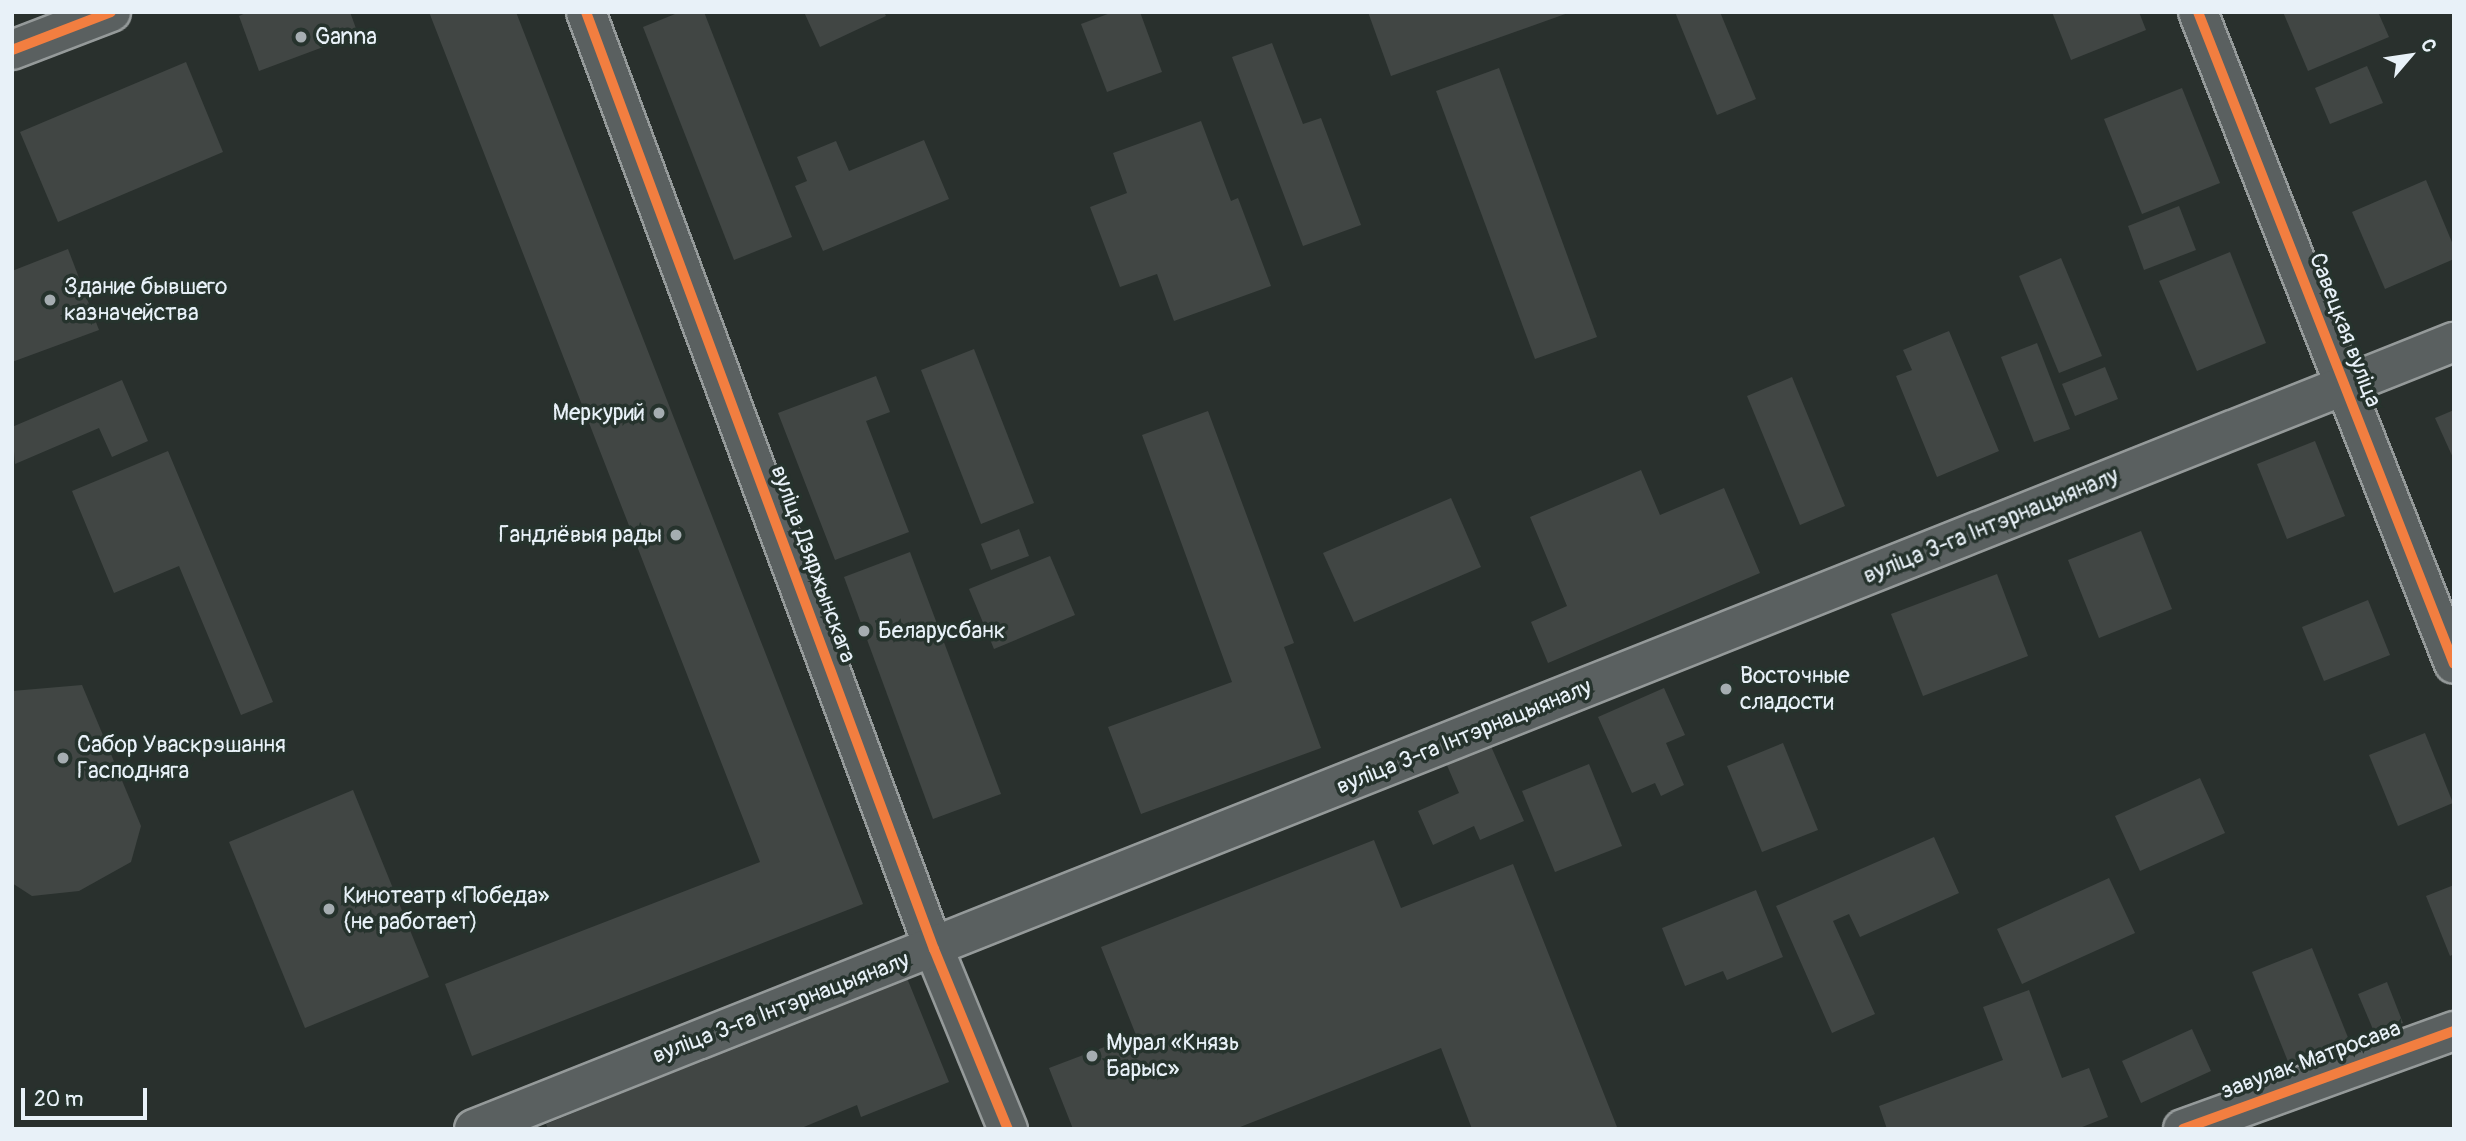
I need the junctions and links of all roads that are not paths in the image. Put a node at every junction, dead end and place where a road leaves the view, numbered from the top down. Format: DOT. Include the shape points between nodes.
graph roads {
  1 [pos="111,12"];
  2 [pos="586,12"];
  3 [pos="2198,12"];
  4 [pos="12,50"];
  5 [pos="2454,342"];
  6 [pos="2343,385"];
  7 [pos="2454,664"];
  8 [pos="934,949"];
  9 [pos="2454,1031"];
  10 [pos="474,1129"];
  11 [pos="1008,1129"];
  12 [pos="2183,1129"];
  1 -- 4 [label="main road"];
  2 -- 8 [label="main road, вуліца Дзяржынскага"];
  3 -- 6 [label="main road, Савецкая вуліца"];
  5 -- 6 [label="main road, вуліца 3-га Інтэрнацыяналу"];
  6 -- 7 [label="main road, Савецкая вуліца"];
  6 -- 8 [label="main road, вуліца 3-га Інтэрнацыяналу"];
  8 -- 10 [label="main road, вуліца 3-га Інтэрнацыяналу"];
  8 -- 11 [label="main road, вуліца Дзяржынскага"];
  9 -- 12 [label="main road, завулак Матросава"];
}
